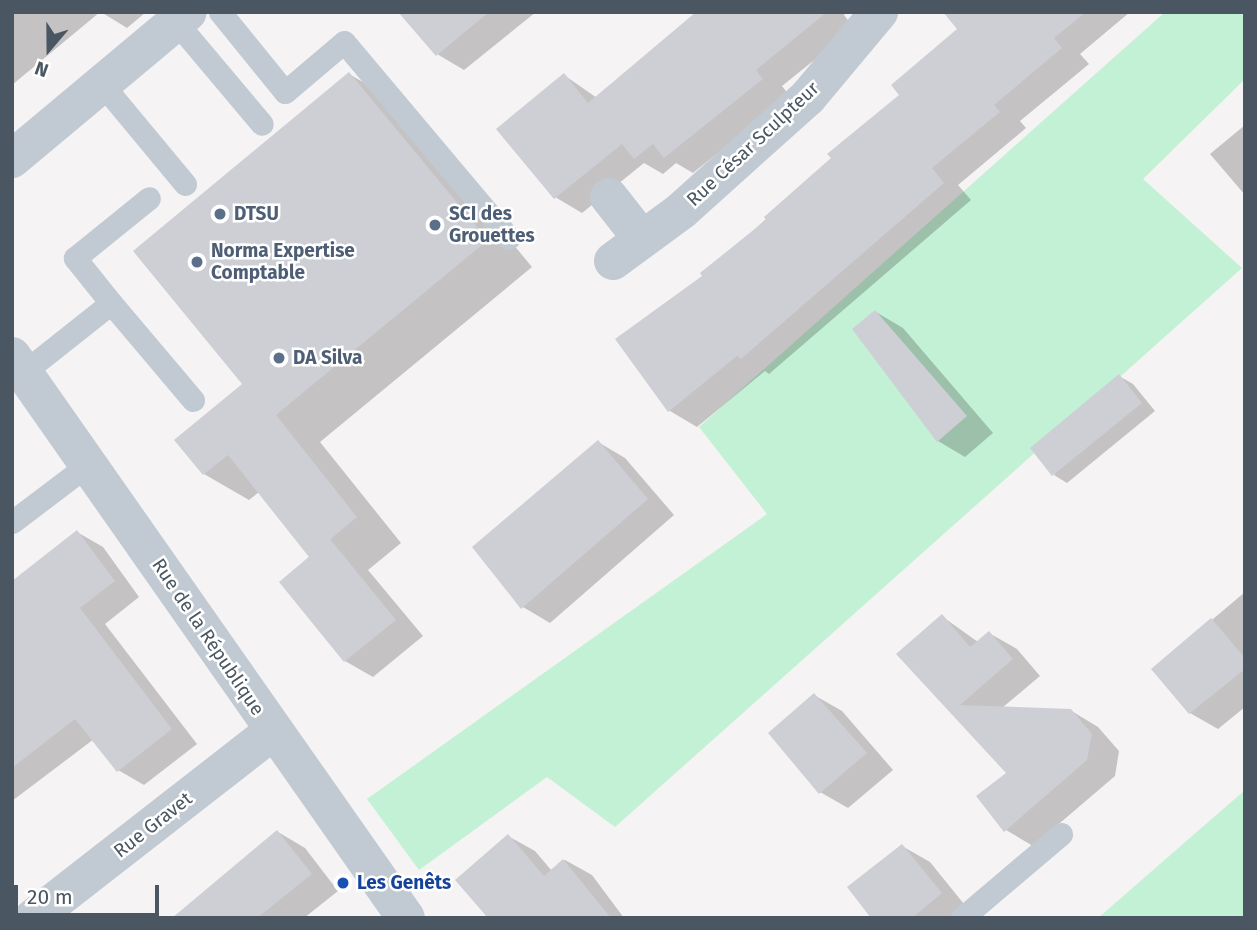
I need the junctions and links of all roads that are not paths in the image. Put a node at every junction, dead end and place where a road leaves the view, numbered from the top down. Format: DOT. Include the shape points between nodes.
graph roads {
  1 [pos="220,12"];
  2 [pos="879,12"];
  3 [pos="182,17"];
  4 [pos="102,84"];
  5 [pos="262,124"];
  6 [pos="12,159"];
  7 [pos="185,184"];
  8 [pos="610,197"];
  9 [pos="149,198"];
  10 [pos="509,239"];
  11 [pos="111,303"];
  12 [pos="18,364"];
  13 [pos="193,400"];
  14 [pos="90,463"];
  15 [pos="12,522"];
  16 [pos="272,732"];
  17 [pos="1061,834"];
  18 [pos="33,918"];
  19 [pos="406,918"];
  20 [pos="962,918"];
  1 -- 10 [label="lane" via="285,92 344,42"];
  2 -- 8 [label="street, Rue César Sculpteur" via="808,97 681,211 627,250"];
  3 -- 4 [label="street"];
  3 -- 5 [label="lane"];
  4 -- 6 [label="street"];
  4 -- 7 [label="lane"];
  9 -- 11 [label="lane" via="75,258"];
  11 -- 12 [label="lane"];
  11 -- 13 [label="lane"];
  12 -- 14 [label="street, Rue de la République"];
  14 -- 15 [label="lane"];
  14 -- 16 [label="street, Rue de la République"];
  16 -- 18 [label="street, Rue Gravet"];
  16 -- 19 [label="street, Rue de la République"];
  17 -- 20 [label="lane"];
}
